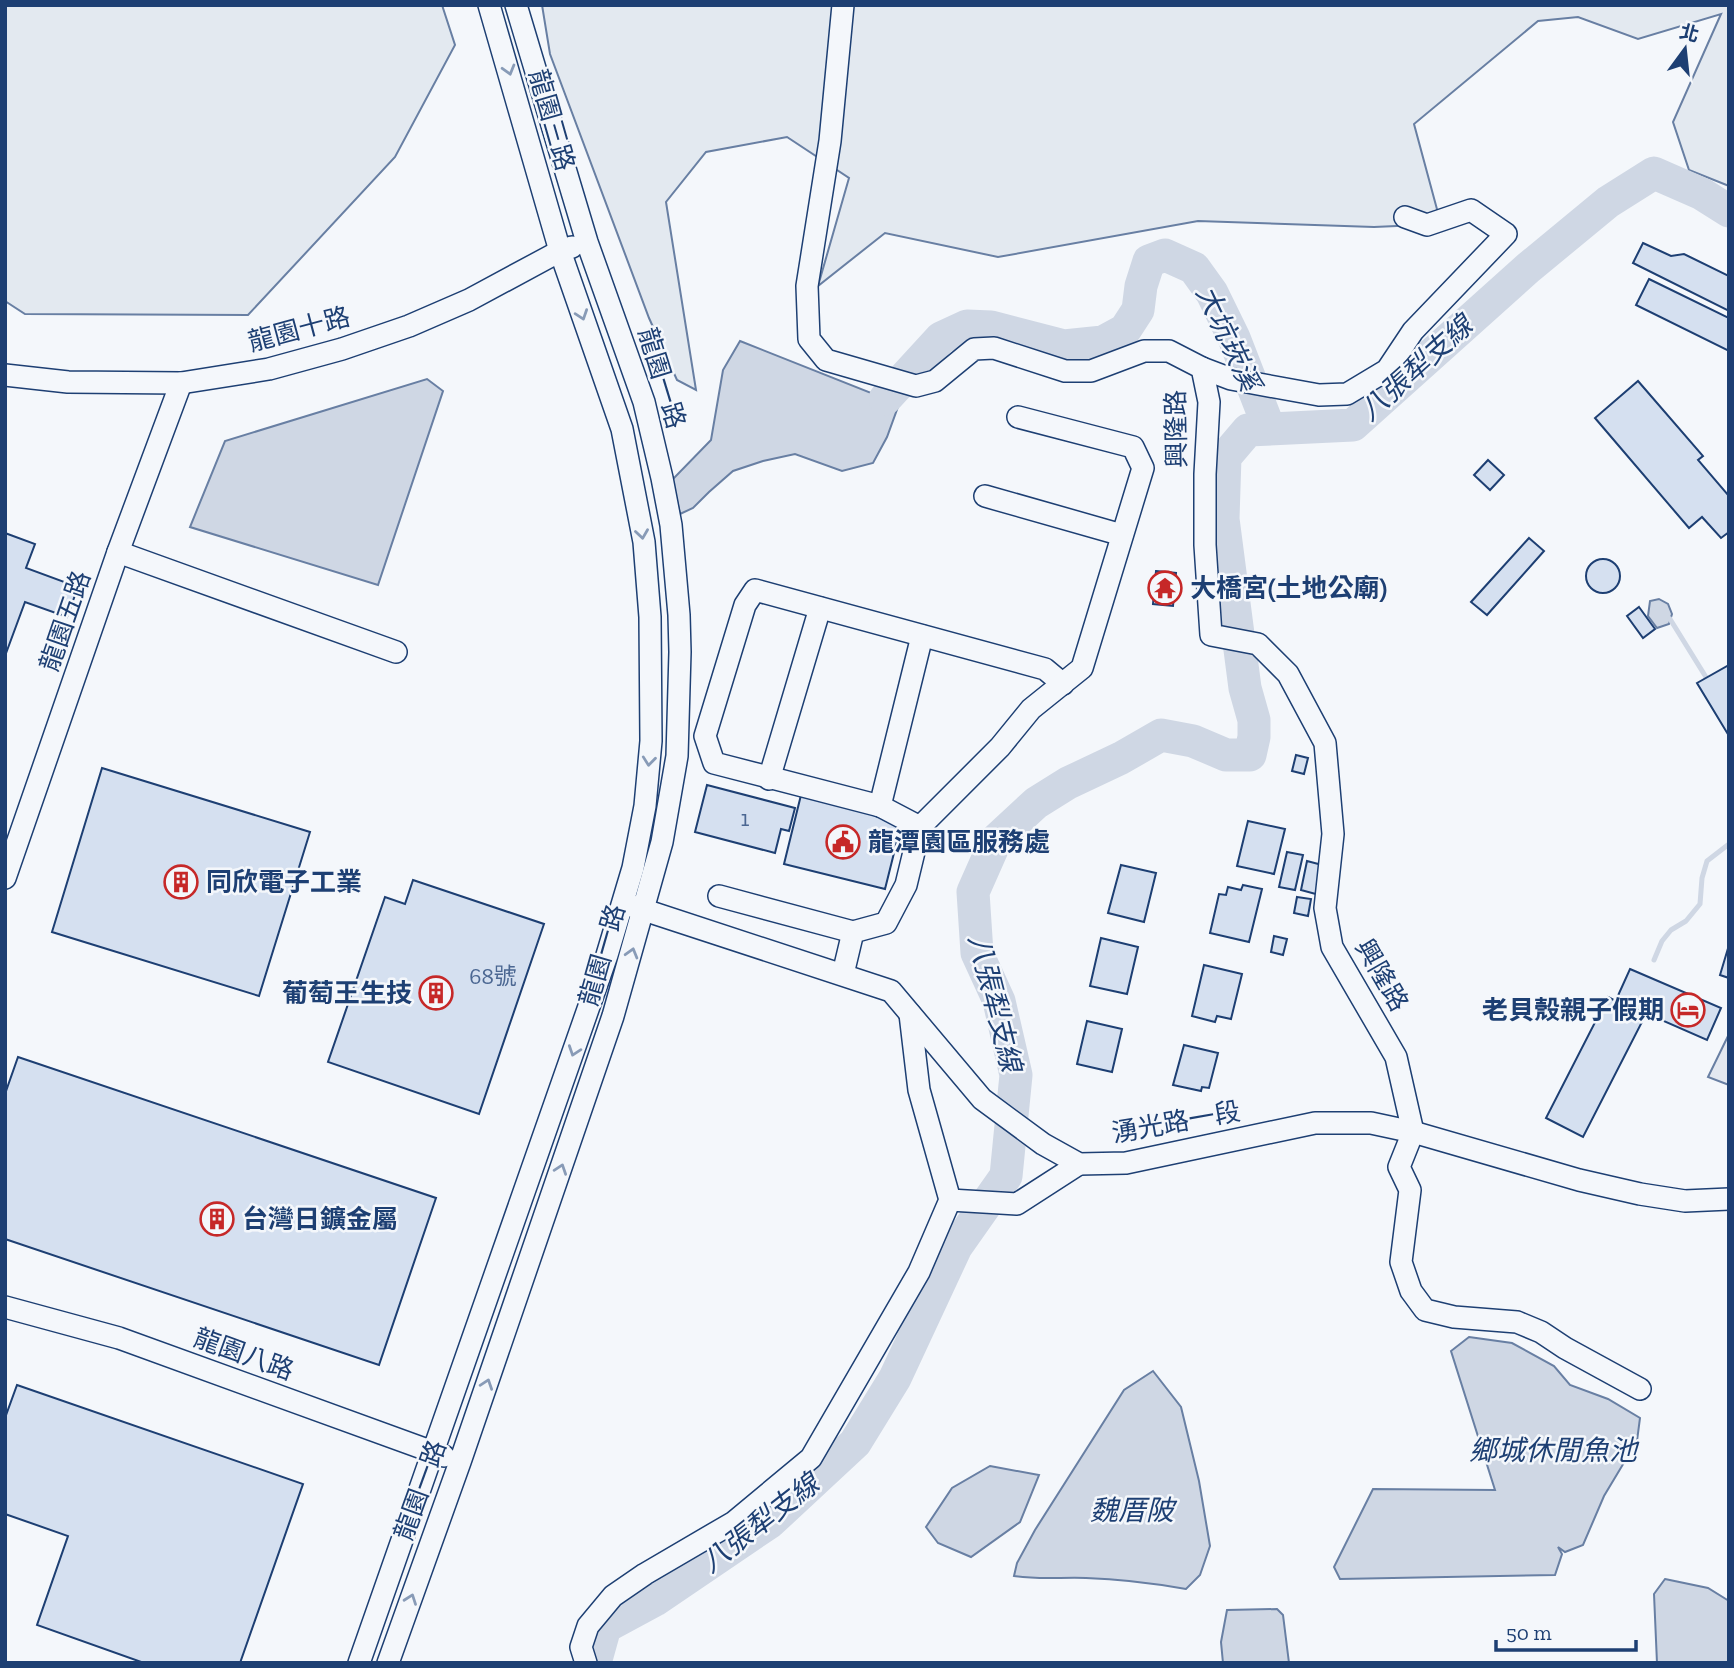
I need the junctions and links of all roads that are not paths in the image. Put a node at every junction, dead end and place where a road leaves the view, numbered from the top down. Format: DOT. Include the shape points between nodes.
graph roads {
  1 [pos="489,5"];
  2 [pos="516,5"];
  3 [pos="842,5"];
  4 [pos="1405,217"];
  5 [pos="587,242"];
  6 [pos="560,251"];
  7 [pos="1202,368"];
  8 [pos="5,374"];
  9 [pos="181,383"];
  10 [pos="1018,417"];
  11 [pos="985,496"];
  12 [pos="1122,535"];
  13 [pos="118,552"];
  14 [pos="820,608"];
  15 [pos="922,636"];
  16 [pos="396,652"];
  17 [pos="1063,684"];
  18 [pos="769,779"];
  19 [pos="880,806"];
  20 [pos="920,827"];
  21 [pos="5,878"];
  22 [pos="719,896"];
  23 [pos="623,903"];
  24 [pos="644,911"];
  25 [pos="853,932"];
  26 [pos="843,974"];
  27 [pos="910,1014"];
  28 [pos="1413,1132"];
  29 [pos="1079,1164"];
  30 [pos="1729,1199"];
  31 [pos="950,1200"];
  32 [pos="5,1307"];
  33 [pos="1640,1389"];
  34 [pos="432,1452"];
  35 [pos="460,1462"];
  36 [pos="584,1661"];
  37 [pos="359,1663"];
  38 [pos="388,1663"];
  1 -- 6 [label="street, 龍園三路, one-way"];
  2 -- 5 [label="street, 龍園三路"];
  3 -- 7 [label="street, 興隆路" via="830,141 807,286 809,338 826,360 916,386 935,381 974,349 993,348 1065,371 1091,371 1144,351 1169,351"];
  4 -- 7 [label="street" via="1427,225 1471,209 1506,234 1413,331 1387,370 1347,394 1319,395 1231,380"];
  5 -- 6 [label="street, 龍園十路"];
  5 -- 24 [label="street, 龍園一路" via="644,402 668,513 676,576 680,652 677,757"];
  6 -- 9 [label="street, 龍園十路" via="409,326 269,369"];
  6 -- 23 [label="street, 龍園一路, one-way" via="622,429 644,542 651,741 645,806"];
  7 -- 28 [label="street, 興隆路" via="1209,402 1205,545 1211,635 1258,644 1287,674 1325,743 1333,834 1325,908 1332,947 1396,1057"];
  8 -- 9 [label="street, 龍園十路" via="68,382"];
  9 -- 13 [label="street, 龍園五路"];
  10 -- 12 [label="street" via="1133,447 1143,468"];
  11 -- 12 [label="street"];
  12 -- 17 [label="street" via="1082,668"];
  13 -- 16 [label="street"];
  13 -- 21 [label="street, 龍園五路"];
  14 -- 15 [label="street"];
  14 -- 18 [label="street"];
  14 -- 18 [label="street" via="755,590 745,605 705,736 714,763"];
  15 -- 17 [label="street" via="1045,669"];
  15 -- 19 [label="street"];
  17 -- 20 [label="street" via="1031,709"];
  18 -- 19 [label="street"];
  19 -- 20 [label="street"];
  20 -- 25 [label="street" via="906,885 886,923"];
  22 -- 25 [label="street"];
  23 -- 24 [label="street, 湧光路一段"];
  23 -- 34 [label="street, 龍園一路, one-way"];
  24 -- 26 [label="street, 湧光路一段"];
  35 -- 24 [label="street, 龍園一路, one-way" via="613,1016"];
  25 -- 26 [label="street"];
  26 -- 27 [label="street, 湧光路一段" via="891,992"];
  27 -- 29 [label="street, 湧光路一段" via="982,1099"];
  27 -- 31 [label="street" via="919,1090"];
  28 -- 29 [label="street, 湧光路一段" via="1371,1123 1315,1123 1126,1163"];
  28 -- 30 [label="street, 湧光路一段" via="1640,1194 1685,1201"];
  28 -- 33 [label="street" via="1399,1167 1410,1190 1401,1262 1411,1291 1425,1310 1517,1322"];
  29 -- 31 [label="street" via="1017,1204"];
  31 -- 36 [label="street" via="919,1272 811,1458 734,1522 613,1596 588,1626 581,1647"];
  32 -- 34 [label="street, 龍園八路" via="119,1338"];
  34 -- 35 [label="street, 龍園八路"];
  34 -- 37 [label="street, 龍園一路"];
  38 -- 35 [label="street, 龍園一路, one-way"];
}
